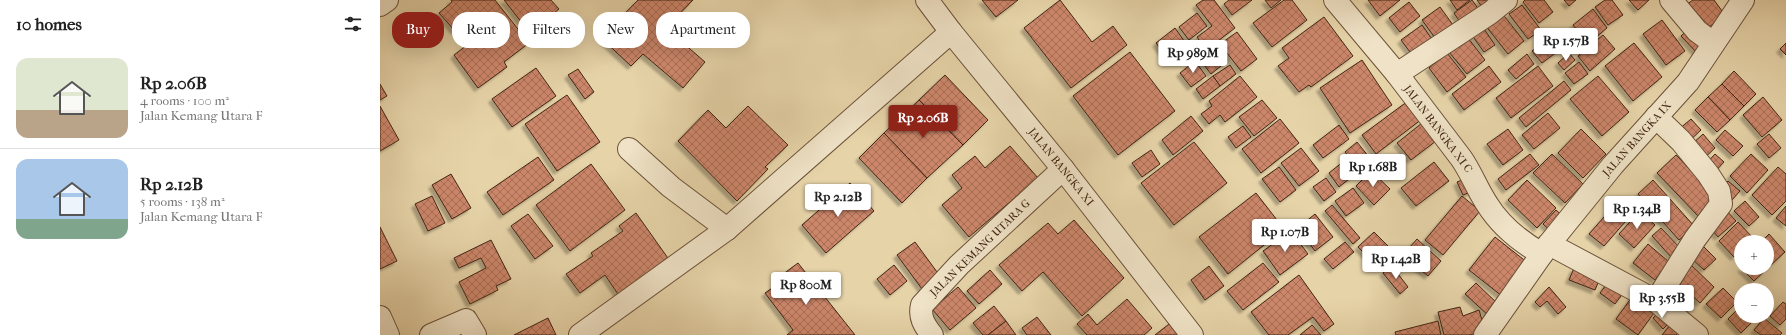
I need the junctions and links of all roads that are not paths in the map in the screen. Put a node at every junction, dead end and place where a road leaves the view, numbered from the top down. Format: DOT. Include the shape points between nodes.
graph roads {
  1 [pos="387,0"];
  2 [pos="927,0"];
  3 [pos="1335,0"];
  4 [pos="1506,0"];
  5 [pos="1671,0"];
  6 [pos="1743,0"];
  7 [pos="380,5"];
  8 [pos="951,32"];
  9 [pos="1713,43"];
  10 [pos="1396,74"];
  11 [pos="1656,117"];
  12 [pos="629,149"];
  13 [pos="1063,169"];
  14 [pos="726,229"];
  15 [pos="1545,249"];
  16 [pos="1656,301"];
  17 [pos="380,317"];
  18 [pos="388,335"];
  19 [pos="431,335"];
  20 [pos="474,335"];
  21 [pos="580,335"];
  22 [pos="932,335"];
  23 [pos="1192,335"];
  24 [pos="1485,335"];
  25 [pos="1696,335"];
  1 -- 7 [label="street"];
  2 -- 8 [label="street, JALAN BANGKA XI"];
  3 -- 10 [label="street, JALAN BANGKA XI C"];
  4 -- 10 [label="street"];
  5 -- 9 [label="street" via="1697,31"];
  6 -- 9 [label="street, JALAN BANGKA IX"];
  8 -- 13 [label="street, JALAN BANGKA XI"];
  8 -- 14 [label="street"];
  9 -- 11 [label="street, JALAN BANGKA IX" via="1688,82"];
  10 -- 15 [label="street, JALAN BANGKA XI C" via="1469,169 1487,205 1514,235"];
  11 -- 15 [label="street, JALAN BANGKA IX" via="1613,165"];
  11 -- 16 [label="street" via="1681,141 1708,174 1719,191 1721,204 1695,238"];
  12 -- 14 [label="street" via="671,187"];
  13 -- 22 [label="street, JALAN KEMANG UTARA G" via="959,265 922,305 920,313"];
  13 -- 23 [label="street, JALAN BANGKA XI"];
  14 -- 21 [label="street"];
  15 -- 16 [label="street, JALAN BANGKA XI C"];
  15 -- 24 [label="street, JALAN BANGKA IX"];
  16 -- 25 [label="street, JALAN BANGKA XI C"];
  17 -- 18 [label="street"];
  19 -- 20 [label="street" via="466,320"];
}
